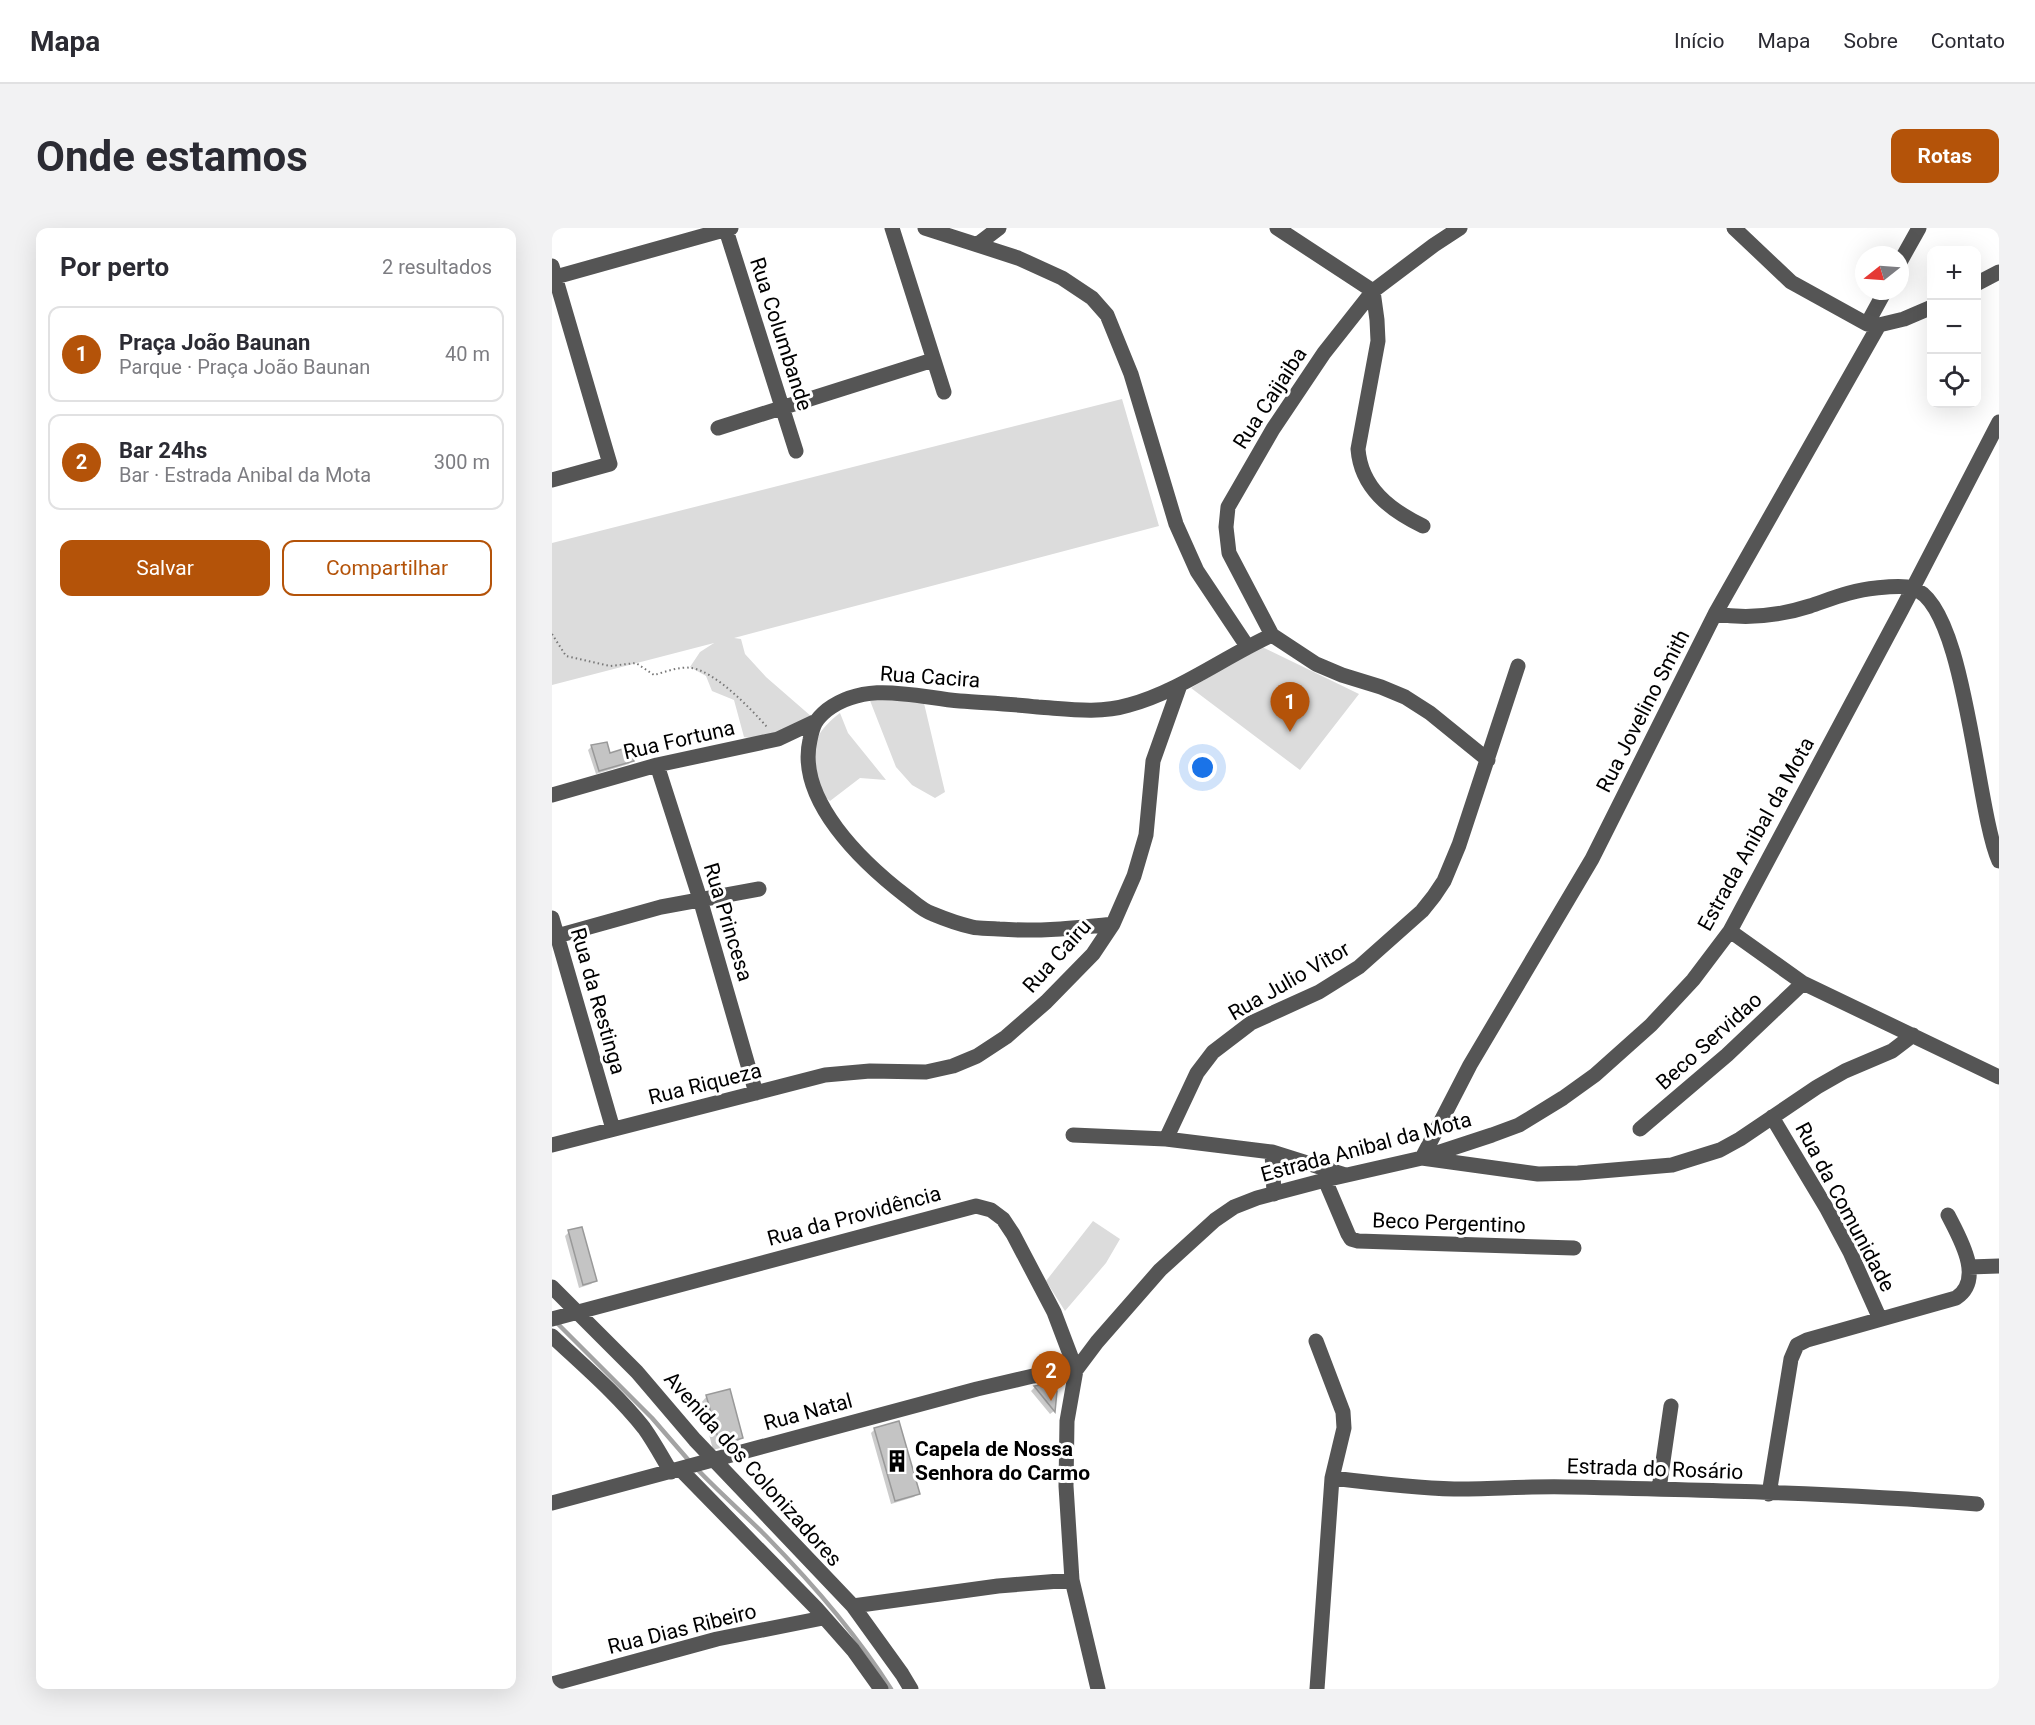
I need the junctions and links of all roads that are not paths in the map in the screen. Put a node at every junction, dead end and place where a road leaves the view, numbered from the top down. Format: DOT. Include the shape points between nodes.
graph roads {
  1 [pos="892,228"];
  2 [pos="925,228"];
  3 [pos="999,228"];
  4 [pos="1277,228"];
  5 [pos="1446,228"];
  6 [pos="1460,228"];
  7 [pos="1734,228"];
  8 [pos="1920,228"];
  9 [pos="729,229"];
  10 [pos="978,244"];
  11 [pos="1434,245"];
  12 [pos="1909,247"];
  13 [pos="1999,272"];
  14 [pos="553,274"];
  15 [pos="1981,282"];
  16 [pos="1373,291"];
  17 [pos="1882,300"];
  18 [pos="1927,309"];
  19 [pos="1873,324"];
  20 [pos="933,360"];
  21 [pos="944,392"];
  22 [pos="782,407"];
  23 [pos="1999,422"];
  24 [pos="718,428"];
  25 [pos="796,451"];
  26 [pos="552,480"];
  27 [pos="1423,526"];
  28 [pos="1913,588"];
  29 [pos="1715,614"];
  30 [pos="1272,635"];
  31 [pos="1247,646"];
  32 [pos="1518,666"];
  33 [pos="1180,685"];
  34 [pos="814,722"];
  35 [pos="1488,760"];
  36 [pos="657,765"];
  37 [pos="552,795"];
  38 [pos="1999,861"];
  39 [pos="759,889"];
  40 [pos="700,899"];
  41 [pos="552,918"];
  42 [pos="1113,924"];
  43 [pos="1730,932"];
  44 [pos="557,936"];
  45 [pos="1803,983"];
  46 [pos="1913,1035"];
  47 [pos="870,1071"];
  48 [pos="1999,1077"];
  49 [pos="756,1093"];
  50 [pos="1772,1117"];
  51 [pos="613,1129"];
  52 [pos="1641,1129"];
  53 [pos="1073,1135"];
  54 [pos="1166,1139"];
  55 [pos="552,1145"];
  56 [pos="1272,1152"];
  57 [pos="1422,1158"];
  58 [pos="1346,1176"];
  59 [pos="1325,1180"];
  60 [pos="1274,1194"];
  61 [pos="1948,1215"];
  62 [pos="1574,1248"];
  63 [pos="1999,1266"];
  64 [pos="1969,1268"];
  65 [pos="552,1287"];
  66 [pos="566,1315"];
  67 [pos="1880,1319"];
  68 [pos="552,1336"];
  69 [pos="1316,1341"];
  70 [pos="1076,1370"];
  71 [pos="1671,1406"];
  72 [pos="709,1461"];
  73 [pos="678,1470"];
  74 [pos="1332,1478"];
  75 [pos="1659,1489"];
  76 [pos="1769,1494"];
  77 [pos="552,1503"];
  78 [pos="1977,1504"];
  79 [pos="1072,1580"];
  80 [pos="853,1606"];
  81 [pos="823,1618"];
  82 [pos="552,1684"];
  83 [pos="881,1689"];
  84 [pos="911,1689"];
  85 [pos="1098,1689"];
  86 [pos="1317,1689"];
  1 -- 20 [label="street"];
  2 -- 10 [label="street"];
  3 -- 10 [label="street"];
  4 -- 16 [label="street"];
  5 -- 11 [label="street"];
  6 -- 11 [label="street, Rua Caijaiba"];
  7 -- 19 [label="street" via="1791,282"];
  8 -- 12 [label="street"];
  9 -- 14 [label="street"];
  9 -- 22 [label="street, Rua Columbande"];
  10 -- 31 [label="street" via="1062,278 1092,298 1107,315 1131,374 1176,524 1197,571"];
  11 -- 16 [label="street, Rua Caijaiba"];
  13 -- 15 [label="street"];
  14 -- 26 [label="street" via="610,464"];
  16 -- 27 [label="street" via="1378,341 1358,449 1359,462 1367,482 1382,500 1400,515"];
  16 -- 30 [label="street, Rua Caijaiba" via="1305,381 1228,507 1229,553"];
  17 -- 19 [label="street, Rua Jovelino Smith"];
  18 -- 19 [label="street" via="1904,319"];
  19 -- 29 [label="street, Rua Jovelino Smith"];
  20 -- 21 [label="street"];
  20 -- 22 [label="street"];
  22 -- 24 [label="street"];
  22 -- 25 [label="street, Rua Columbande"];
  23 -- 28 [label="street, Estrada Anibal da Mota"];
  28 -- 29 [label="street" via="1853,592 1774,615"];
  28 -- 38 [label="street" via="1927,598 1944,621"];
  28 -- 43 [label="street, Estrada Anibal da Mota"];
  29 -- 57 [label="street, Rua Jovelino Smith" via="1592,859 1470,1065"];
  30 -- 31 [label="street, Rua Cacira"];
  30 -- 35 [label="street" via="1316,664 1405,697"];
  31 -- 33 [label="street, Rua Cacira"];
  32 -- 35 [label="street, Rua Julio Vitor"];
  33 -- 34 [label="street, Rua Cacira" via="1109,710 862,693 844,699"];
  33 -- 42 [label="street, Rua Cairu" via="1153,761 1146,835 1134,876"];
  34 -- 36 [label="street, Rua Fortuna" via="778,739"];
  34 -- 42 [label="street" via="807,764 824,810 878,874 929,913 972,927 1015,930 1051,931"];
  35 -- 54 [label="street, Rua Julio Vitor" via="1444,881 1422,911 1359,967 1319,992 1251,1023 1214,1052 1197,1073"];
  36 -- 37 [label="street, Rua Fortuna"];
  36 -- 40 [label="street, Rua Princesa"];
  39 -- 40 [label="street"];
  40 -- 44 [label="street"];
  40 -- 49 [label="street, Rua Princesa"];
  41 -- 44 [label="street, Rua da Restinga"];
  42 -- 47 [label="street, Rua Cairu" via="1093,954 1046,1002 1006,1037 976,1056 926,1072"];
  43 -- 45 [label="street"];
  43 -- 57 [label="street, Estrada Anibal da Mota" via="1669,1007 1595,1076 1519,1125"];
  44 -- 51 [label="street, Rua da Restinga"];
  45 -- 46 [label="street"];
  45 -- 52 [label="street, Beco Servidao"];
  46 -- 48 [label="street"];
  46 -- 50 [label="street" via="1892,1051 1817,1087"];
  47 -- 49 [label="street, Rua Riqueza" via="825,1075"];
  49 -- 51 [label="street, Rua Riqueza"];
  50 -- 57 [label="street" via="1720,1150 1671,1165 1538,1174"];
  50 -- 67 [label="street, Rua da Comunidade" via="1850,1252"];
  51 -- 55 [label="street, Rua Riqueza"];
  53 -- 54 [label="street"];
  54 -- 56 [label="street"];
  56 -- 58 [label="street"];
  56 -- 60 [label="street"];
  57 -- 58 [label="street, Estrada Anibal da Mota"];
  58 -- 59 [label="street, Estrada Anibal da Mota"];
  59 -- 60 [label="street, Estrada Anibal da Mota"];
  59 -- 62 [label="street, Beco Pergentino" via="1348,1234 1358,1241"];
  60 -- 70 [label="street, Estrada Anibal da Mota" via="1234,1207 1215,1220 1160,1270"];
  61 -- 64 [label="street"];
  63 -- 64 [label="street"];
  64 -- 67 [label="street" via="1966,1285 1956,1298"];
  65 -- 66 [label="street, Avenida dos Colonizadores"];
  66 -- 70 [label="street, Rua da Providência" via="976,1206 1003,1219 1013,1234 1053,1312"];
  66 -- 72 [label="street, Avenida dos Colonizadores" via="637,1372"];
  67 -- 76 [label="street" via="1797,1345 1791,1359"];
  68 -- 73 [label="street" via="632,1414"];
  69 -- 74 [label="street" via="1343,1412 1344,1428"];
  70 -- 72 [label="street, Rua Natal" via="977,1389"];
  70 -- 79 [label="street, Estrada Anibal da Mota" via="1067,1421 1066,1486"];
  71 -- 75 [label="street"];
  72 -- 73 [label="street, Rua Natal"];
  72 -- 80 [label="street, Avenida dos Colonizadores"];
  73 -- 77 [label="street, Rua Natal"];
  73 -- 81 [label="street"];
  74 -- 75 [label="street, Estrada do Rosário" via="1453,1489"];
  74 -- 86 [label="street"];
  75 -- 76 [label="street, Estrada do Rosário"];
  76 -- 78 [label="street, Estrada do Rosário"];
  79 -- 80 [label="street"];
  79 -- 85 [label="street, Estrada Anibal da Mota"];
  80 -- 84 [label="street, Avenida dos Colonizadores"];
  81 -- 82 [label="street, Rua Dias Ribeiro" via="717,1639"];
  81 -- 83 [label="street"];
}
